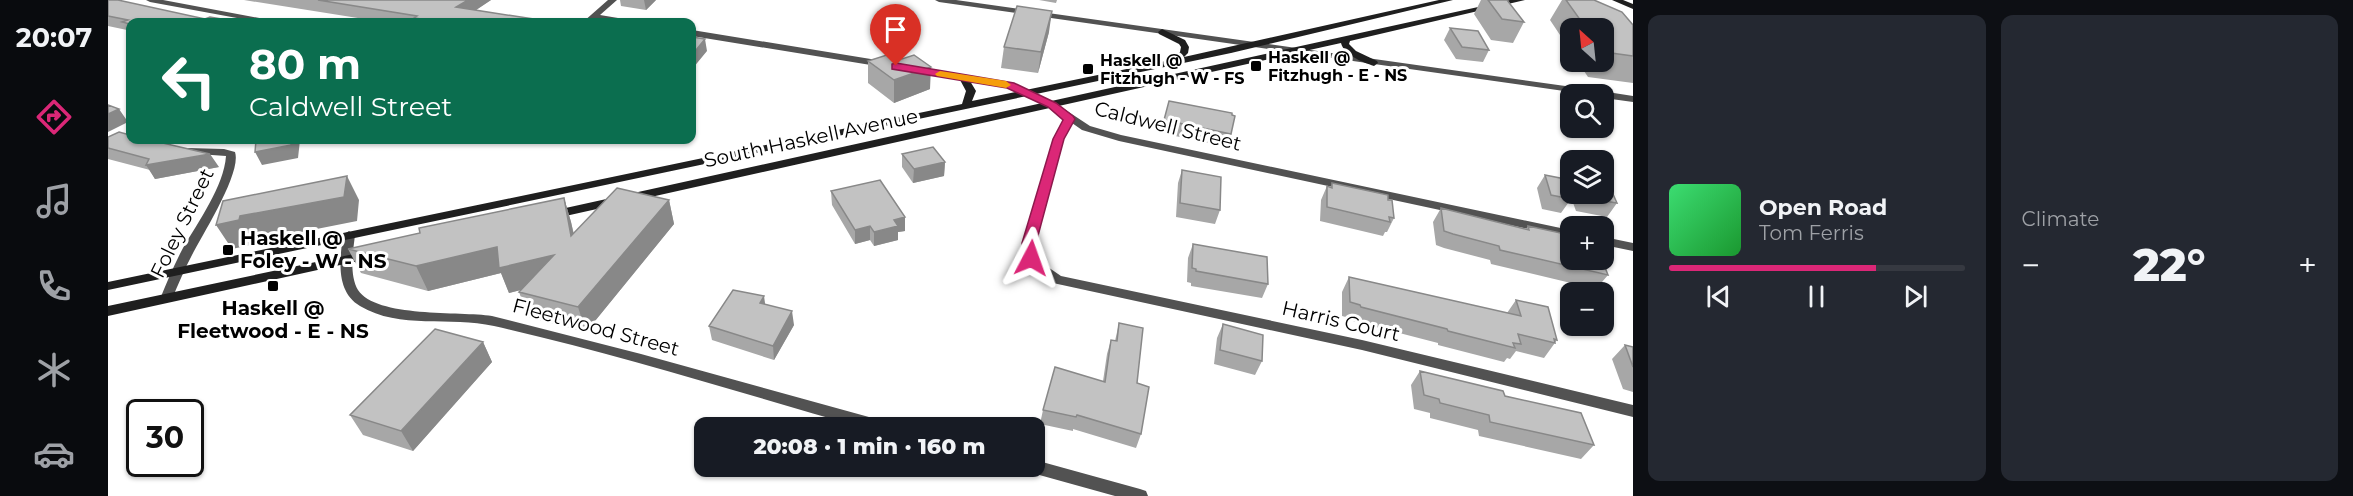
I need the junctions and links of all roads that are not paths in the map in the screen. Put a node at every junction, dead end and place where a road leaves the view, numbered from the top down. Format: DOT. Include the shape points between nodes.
graph roads {
  1 [pos="150,0"];
  2 [pos="613,0"];
  3 [pos="939,0"];
  4 [pos="1007,0"];
  5 [pos="1449,0"];
  6 [pos="1521,0"];
  7 [pos="1616,0"];
  8 [pos="1633,7"];
  9 [pos="1004,9"];
  10 [pos="248,18"];
  11 [pos="593,18"];
  12 [pos="1162,32"];
  13 [pos="696,34"];
  14 [pos="1346,39"];
  15 [pos="1249,45"];
  16 [pos="1294,52"];
  17 [pos="1174,61"];
  18 [pos="1374,63"];
  19 [pos="896,66"];
  20 [pos="907,68"];
  21 [pos="964,78"];
  22 [pos="1560,89"];
  23 [pos="1029,92"];
  24 [pos="1614,97"];
  25 [pos="1633,99"];
  26 [pos="966,105"];
  27 [pos="1052,105"];
  28 [pos="1070,119"];
  29 [pos="172,149"];
  30 [pos="540,218"];
  31 [pos="1560,232"];
  32 [pos="349,235"];
  33 [pos="1614,243"];
  34 [pos="1633,247"];
  35 [pos="380,253"];
  36 [pos="346,260"];
  37 [pos="178,271"];
  38 [pos="108,286"];
  39 [pos="166,299"];
  40 [pos="108,311"];
  41 [pos="1633,411"];
  42 [pos="846,417"];
  43 [pos="1045,470"];
  44 [pos="1140,496"];
  1 -- 10 [label="street"];
  2 -- 11 [label="street"];
  3 -- 9 [label="street"];
  4 -- 9 [label="street"];
  5 -- 15 [label="main road, South Haskell Avenue"];
  6 -- 14 [label="main road, South Haskell Avenue"];
  7 -- 8 [label="main road"];
  9 -- 12 [label="street"];
  12 -- 15 [label="street"];
  12 -- 17 [label="main road" via="1185,47"];
  13 -- 19 [label="street"];
  14 -- 16 [label="main road, South Haskell Avenue"];
  14 -- 18 [label="main road" via="1348,49"];
  15 -- 16 [label="street"];
  15 -- 17 [label="main road, South Haskell Avenue"];
  16 -- 18 [label="street"];
  16 -- 27 [label="main road, South Haskell Avenue"];
  17 -- 23 [label="main road, South Haskell Avenue"];
  18 -- 22 [label="street"];
  20 -- 21 [label="street, Caldwell Street"];
  21 -- 23 [label="street, Caldwell Street"];
  21 -- 26 [label="main road" via="971,91"];
  23 -- 26 [label="main road, South Haskell Avenue"];
  23 -- 27 [label="street, Caldwell Street"];
  24 -- 25 [label="street"];
  26 -- 32 [label="main road, South Haskell Avenue"];
  27 -- 28 [label="street, Caldwell Street"];
  27 -- 30 [label="main road, South Haskell Avenue"];
  28 -- 31 [label="street, Caldwell Street" via="1119,138"];
  28 -- 41 [label="street, Harris Court" via="1058,139 1029,243 1031,258 1040,270 1057,280 1339,340"];
  29 -- 37 [label="street, Foley Street" via="224,152 231,154 232,160"];
  32 -- 36 [label="street, Fleetwood Street"];
  32 -- 37 [label="main road, South Haskell Avenue"];
  33 -- 34 [label="street"];
  35 -- 36 [label="main road"];
  36 -- 39 [label="main road"];
  36 -- 42 [label="street, Fleetwood Street" via="350,284 361,301 386,313 489,320"];
  37 -- 38 [label="main road, South Haskell Avenue"];
  37 -- 39 [label="street, Foley Street"];
  39 -- 40 [label="main road"];
  43 -- 44 [label="street"];
}
